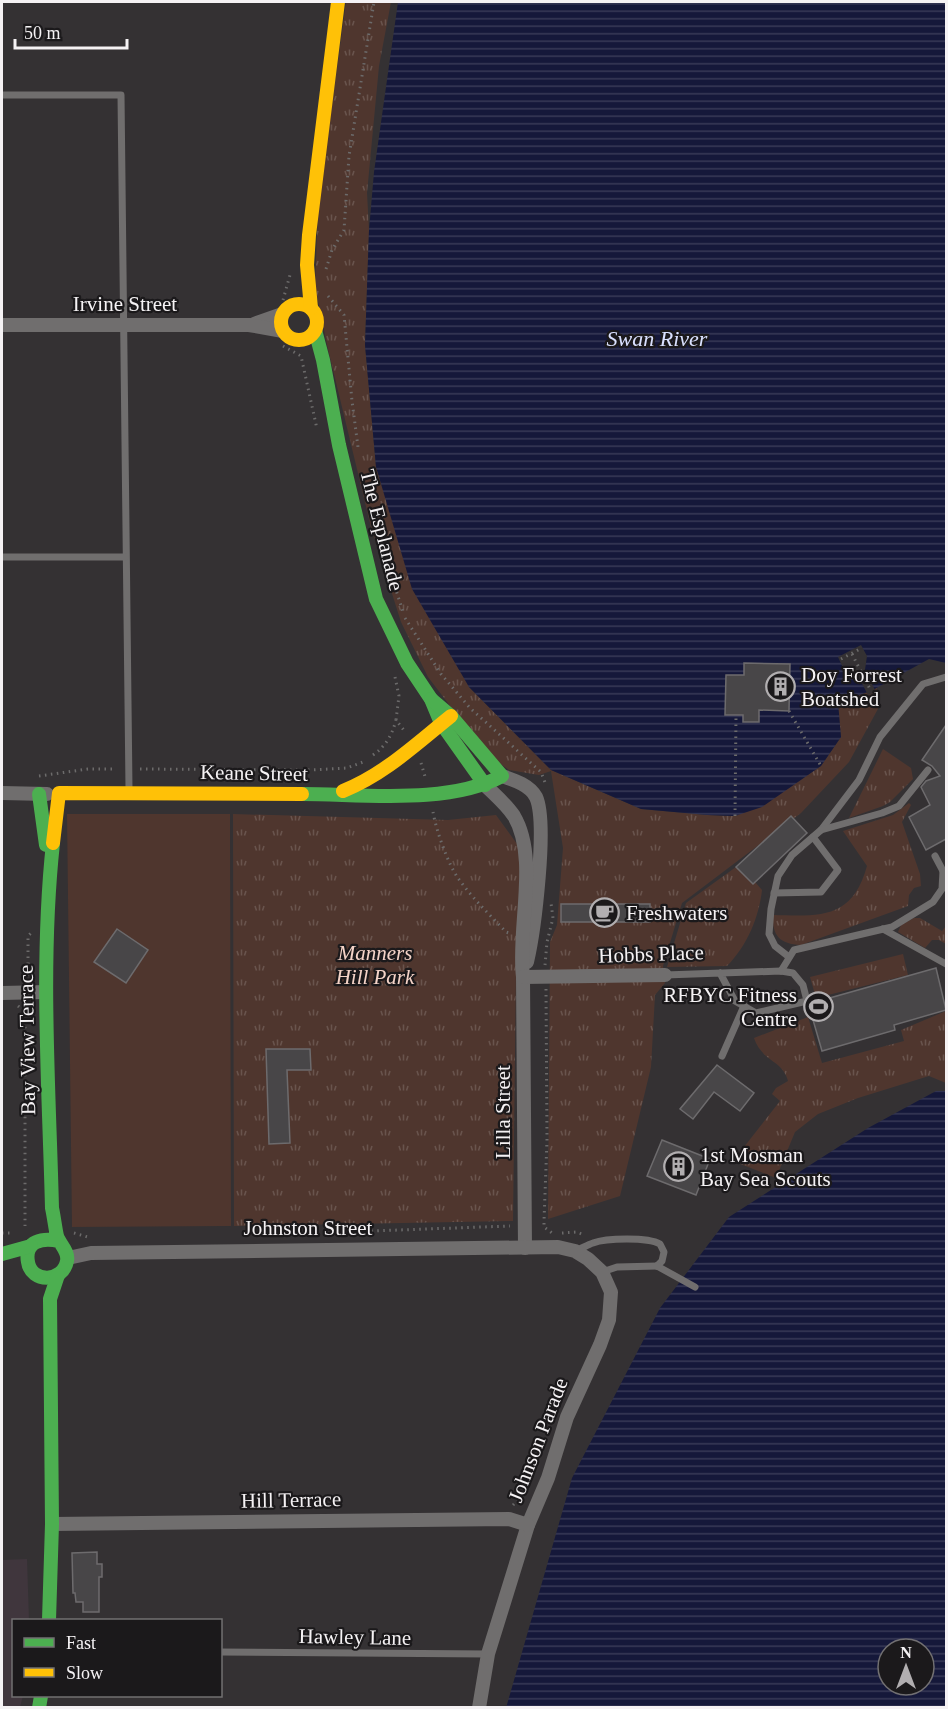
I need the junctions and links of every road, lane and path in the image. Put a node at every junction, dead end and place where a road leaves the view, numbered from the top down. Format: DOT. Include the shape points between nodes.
graph roads {
  1 [pos="338,2"];
  2 [pos="374,2"];
  3 [pos="2,95"];
  4 [pos="323,278"];
  5 [pos="326,288"];
  6 [pos="306,306"];
  7 [pos="282,314"];
  8 [pos="2,325"];
  9 [pos="122,325"];
  10 [pos="249,325"];
  11 [pos="315,330"];
  12 [pos="283,331"];
  13 [pos="301,340"];
  14 [pos="323,360"];
  15 [pos="358,447"];
  16 [pos="383,551"];
  17 [pos="2,557"];
  18 [pos="125,557"];
  19 [pos="860,649"];
  20 [pos="852,654"];
  21 [pos="842,659"];
  22 [pos="946,677"];
  23 [pos="871,691"];
  24 [pos="789,711"];
  25 [pos="736,715"];
  26 [pos="396,720"];
  27 [pos="446,720"];
  28 [pos="821,766"];
  29 [pos="115,769"];
  30 [pos="136,769"];
  31 [pos="928,770"];
  32 [pos="502,776"];
  33 [pos="30,778"];
  34 [pos="485,785"];
  35 [pos="548,790"];
  36 [pos="129,792"];
  37 [pos="2,793"];
  38 [pos="59,793"];
  39 [pos="39,794"];
  40 [pos="331,795"];
  41 [pos="735,816"];
  42 [pos="821,830"];
  43 [pos="813,837"];
  44 [pos="935,856"];
  45 [pos="50,872"];
  46 [pos="945,872"];
  47 [pos="774,893"];
  48 [pos="548,897"];
  49 [pos="882,929"];
  50 [pos="789,957"];
  51 [pos="946,963"];
  52 [pos="781,971"];
  53 [pos="720,973"];
  54 [pos="665,975"];
  55 [pos="523,977"];
  56 [pos="545,977"];
  57 [pos="46,992"];
  58 [pos="5,998"];
  59 [pos="744,1006"];
  60 [pos="722,1056"];
  61 [pos="51,1225"];
  62 [pos="25,1226"];
  63 [pos="510,1226"];
  64 [pos="2,1233"];
  65 [pos="16,1233"];
  66 [pos="360,1235"];
  67 [pos="32,1239"];
  68 [pos="94,1239"];
  69 [pos="593,1243"];
  70 [pos="64,1248"];
  71 [pos="525,1248"];
  72 [pos="575,1251"];
  73 [pos="4,1254"];
  74 [pos="27,1262"];
  75 [pos="657,1266"];
  76 [pos="602,1272"];
  77 [pos="58,1275"];
  78 [pos="38,1276"];
  79 [pos="695,1287"];
  80 [pos="50,1299"];
  81 [pos="530,1488"];
  82 [pos="507,1519"];
  83 [pos="52,1524"];
  84 [pos="528,1525"];
  85 [pos="49,1619"];
  86 [pos="222,1652"];
  87 [pos="488,1654"];
  88 [pos="479,1707"];
  1 -- 6 [label="street" via="303,276"];
  2 -- 4 [label="path" via="349,156 344,230"];
  3 -- 9 [label="lane" via="121,95"];
  5 -- 15 [label="path" via="328,298 344,315"];
  6 -- 7 [label="street" via="289,306"];
  6 -- 11 [label="street" via="316,318"];
  7 -- 10 [label="street, Irvine Street"];
  7 -- 12 [label="street"];
  8 -- 9 [label="street, Irvine Street"];
  9 -- 10 [label="street, Irvine Street"];
  9 -- 18 [label="lane"];
  10 -- 12 [label="street, Irvine Street"];
  11 -- 13 [label="street"];
  11 -- 14 [label="street, The Esplanade"];
  12 -- 13 [label="street"];
  13 -- 14 [label="street"];
  14 -- 27 [label="street, The Esplanade" via="376,599 407,663"];
  16 -- 35 [label="path" via="404,615 441,674 470,708 541,772"];
  17 -- 18 [label="lane"];
  18 -- 36 [label="lane"];
  19 -- 20 [label="path"];
  20 -- 21 [label="path"];
  20 -- 23 [label="path"];
  22 -- 42 [label="lane" via="923,684 880,737 859,780"];
  24 -- 28 [label="path"];
  25 -- 41 [label="path"];
  26 -- 30 [label="path" via="383,747 347,768"];
  27 -- 32 [label="street, The Esplanade"];
  27 -- 34 [label="street, The Esplanade"];
  27 -- 40 [label="street" via="372,779"];
  29 -- 33 [label="path"];
  31 -- 42 [label="lane" via="899,806"];
  32 -- 34 [label="street, Keane Street"];
  32 -- 55 [label="street, Lilla Street" via="528,788 535,795 539,810 533,937"];
  34 -- 40 [label="street, Keane Street" via="430,795"];
  34 -- 55 [label="street, Lilla Street" via="515,818 526,851"];
  36 -- 38 [label="street, Keane Street"];
  36 -- 40 [label="street, Keane Street"];
  37 -- 39 [label="street, Keane Street"];
  38 -- 39 [label="street, Keane Street"];
  38 -- 45 [label="street, Bay View Terrace"];
  39 -- 45 [label="street, Bay View Terrace"];
  42 -- 43 [label="lane"];
  43 -- 47 [label="lane" via="792,855 778,876"];
  43 -- 47 [label="lane" via="838,870 821,892"];
  44 -- 46 [label="lane"];
  45 -- 57 [label="street, Bay View Terrace"];
  46 -- 49 [label="lane" via="942,889 933,903"];
  47 -- 50 [label="lane" via="769,934 775,946"];
  48 -- 56 [label="path" via="552,918"];
  49 -- 50 [label="lane" via="794,950"];
  49 -- 51 [label="lane"];
  50 -- 52 [label="lane"];
  52 -- 53 [label="lane, Hobbs Place"];
  52 -- 59 [label="lane" via="793,973 803,985 807,1001 756,1013"];
  53 -- 54 [label="lane, Hobbs Place"];
  53 -- 59 [label="lane" via="735,1001"];
  54 -- 56 [label="street, Hobbs Place"];
  55 -- 56 [label="street, Hobbs Place"];
  55 -- 71 [label="street, Lilla Street"];
  56 -- 69 [label="path" via="544,1227 556,1233 577,1232"];
  57 -- 58 [label="street"];
  57 -- 61 [label="street, Bay View Terrace"];
  58 -- 62 [label="path" via="25,1012"];
  59 -- 60 [label="lane"];
  61 -- 62 [label="path"];
  61 -- 67 [label="street"];
  61 -- 68 [label="path"];
  61 -- 70 [label="street, Bay View Terrace"];
  62 -- 67 [label="path"];
  63 -- 66 [label="path" via="371,1231"];
  64 -- 65 [label="path"];
  67 -- 70 [label="street" via="47,1237"];
  67 -- 73 [label="street"];
  67 -- 74 [label="street"];
  69 -- 72 [label="lane"];
  69 -- 75 [label="lane" via="655,1241 664,1252"];
  70 -- 71 [label="street, Johnston Street" via="91,1253"];
  70 -- 77 [label="street" via="63,1270"];
  71 -- 72 [label="street"];
  72 -- 76 [label="street"];
  73 -- 74 [label="street"];
  74 -- 78 [label="street"];
  75 -- 76 [label="lane"];
  75 -- 79 [label="lane"];
  76 -- 84 [label="street, Johnson Parade" via="611,1292 609,1320 567,1417"];
  77 -- 78 [label="street"];
  77 -- 80 [label="street"];
  78 -- 80 [label="street"];
  80 -- 83 [label="street"];
  81 -- 82 [label="path" via="511,1507"];
  82 -- 83 [label="street, Hill Terrace"];
  82 -- 84 [label="street, Hill Terrace"];
  83 -- 85 [label="street"];
  84 -- 87 [label="street, Johnson Parade"];
  86 -- 87 [label="lane, Hawley Lane"];
  87 -- 88 [label="street, Johnson Parade"];
}
